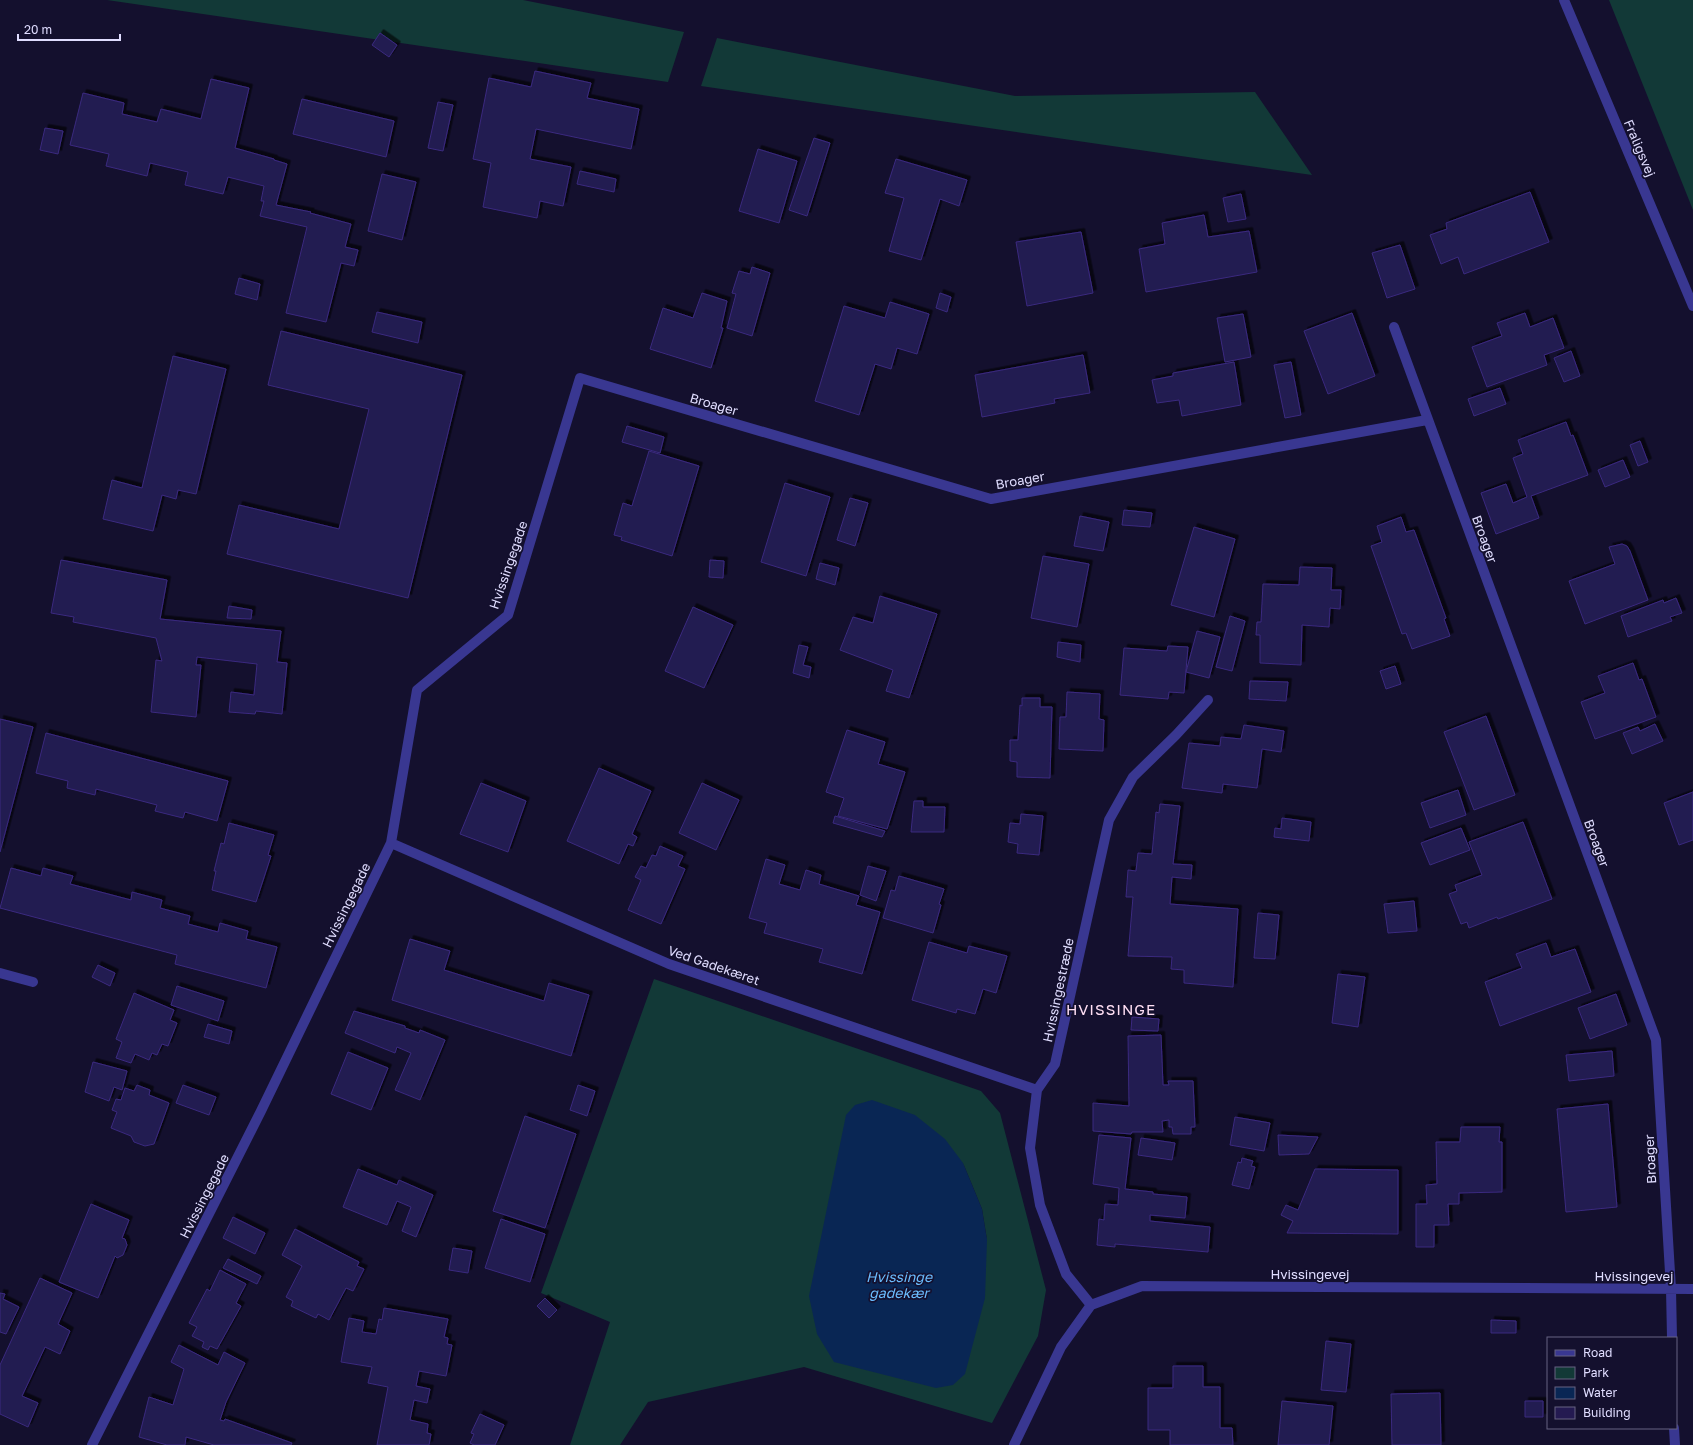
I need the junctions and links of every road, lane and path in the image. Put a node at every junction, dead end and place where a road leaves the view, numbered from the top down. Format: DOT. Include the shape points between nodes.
graph roads {
  1 [pos="1564,0"];
  2 [pos="1692,299"];
  3 [pos="1394,327"];
  4 [pos="580,378"];
  5 [pos="1427,420"];
  6 [pos="1208,700"];
  7 [pos="391,843"];
  8 [pos="0,973"];
  9 [pos="33,982"];
  10 [pos="1037,1090"];
  11 [pos="1671,1289"];
  12 [pos="1693,1289"];
  13 [pos="1091,1305"];
  14 [pos="1672,1337"];
  15 [pos="1674,1429"];
  16 [pos="92,1445"];
  17 [pos="1014,1445"];
  18 [pos="1675,1445"];
  1 -- 2 [label="street, Fraligsvej"];
  3 -- 5 [label="street, Broager"];
  4 -- 5 [label="street, Broager" via="991,499"];
  4 -- 7 [label="street, Hvissingegade" via="508,615 417,690"];
  5 -- 11 [label="street, Broager" via="1656,1040"];
  6 -- 10 [label="street, Hvissingestræde" via="1176,736 1132,777 1109,820 1055,1064"];
  7 -- 10 [label="street, Ved Gadekæret" via="669,964"];
  7 -- 16 [label="street, Hvissingegade" via="261,1111"];
  8 -- 9 [label="street"];
  10 -- 13 [label="street, Hvissingestræde" via="1030,1148 1040,1205 1066,1274"];
  11 -- 12 [label="street, Hvissingevej"];
  11 -- 13 [label="street, Hvissingevej" via="1142,1286"];
  11 -- 14 [label="street, Broager"];
  13 -- 17 [label="street" via="1061,1347"];
  15 -- 18 [label="street"];
}
